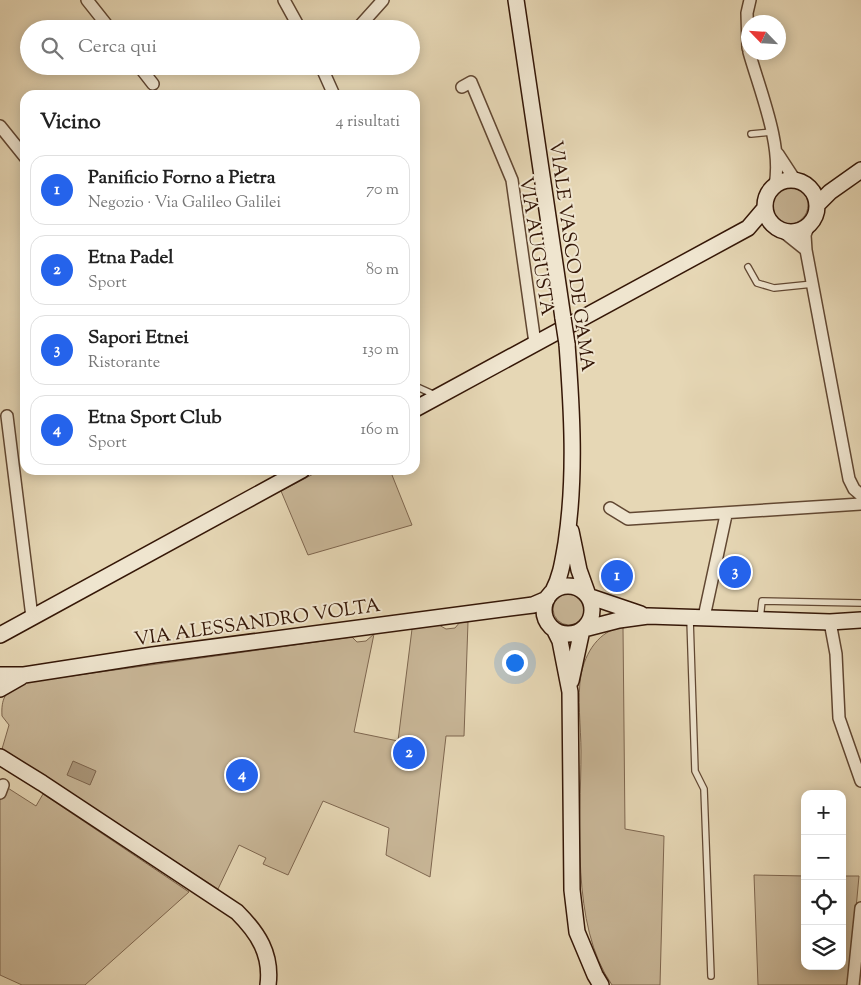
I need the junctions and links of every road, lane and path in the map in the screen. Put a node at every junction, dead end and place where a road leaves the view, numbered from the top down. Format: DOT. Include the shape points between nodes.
graph roads {
  1 [pos="87,0"];
  2 [pos="284,0"];
  3 [pos="383,0"];
  4 [pos="516,0"];
  5 [pos="750,0"];
  6 [pos="747,15"];
  7 [pos="103,20"];
  8 [pos="295,20"];
  9 [pos="364,20"];
  10 [pos="751,60"];
  11 [pos="146,75"];
  12 [pos="325,75"];
  13 [pos="153,84"];
  14 [pos="462,87"];
  15 [pos="332,90"];
  16 [pos="0,126"];
  17 [pos="771,132"];
  18 [pos="751,134"];
  19 [pos="776,150"];
  20 [pos="20,151"];
  21 [pos="858,172"];
  22 [pos="801,183"];
  23 [pos="775,185"];
  24 [pos="817,205"];
  25 [pos="765,208"];
  26 [pos="809,225"];
  27 [pos="748,228"];
  28 [pos="778,228"];
  29 [pos="806,250"];
  30 [pos="748,268"];
  31 [pos="813,284"];
  32 [pos="535,343"];
  33 [pos="420,390"];
  34 [pos="439,396"];
  35 [pos="420,406"];
  36 [pos="7,416"];
  37 [pos="293,475"];
  38 [pos="861,495"];
  39 [pos="861,504"];
  40 [pos="610,508"];
  41 [pos="726,514"];
  42 [pos="570,519"];
  43 [pos="550,595"];
  44 [pos="588,596"];
  45 [pos="861,603"];
  46 [pos="496,609"];
  47 [pos="648,616"];
  48 [pos="32,617"];
  49 [pos="697,617"];
  50 [pos="760,619"];
  51 [pos="861,620"];
  52 [pos="830,622"];
  53 [pos="551,626"];
  54 [pos="583,630"];
  55 [pos="1,636"];
  56 [pos="0,675"];
  57 [pos="24,675"];
  58 [pos="0,689"];
  59 [pos="570,692"];
  60 [pos="0,757"];
  61 [pos="861,781"];
  62 [pos="861,908"];
  63 [pos="711,976"];
  64 [pos="268,985"];
  65 [pos="601,985"];
  66 [pos="854,985"];
  1 -- 7 [label="street"];
  2 -- 8 [label="street"];
  3 -- 9 [label="street"];
  4 -- 42 [label="street, VIALE VASCO DE GAMA, bridge" via="567,344 573,448"];
  5 -- 6 [label="street"];
  10 -- 17 [label="street"];
  11 -- 13 [label="street"];
  12 -- 15 [label="street"];
  14 -- 32 [label="street, VIA AUGUSTA" via="470,82 512,180"];
  16 -- 20 [label="street"];
  17 -- 18 [label="lane"];
  17 -- 19 [label="street"];
  19 -- 22 [label="street" via="786,169"];
  19 -- 23 [label="street"];
  21 -- 22 [label="street"];
  21 -- 24 [label="street"];
  22 -- 23 [label="street" via="784,181"];
  22 -- 24 [label="street" via="813,191"];
  23 -- 25 [label="street" via="768,193"];
  24 -- 26 [label="street" via="817,213"];
  25 -- 27 [label="street"];
  25 -- 28 [label="street" via="770,222"];
  26 -- 28 [label="street" via="796,232"];
  26 -- 29 [label="street" via="805,235"];
  27 -- 28 [label="street"];
  27 -- 32 [label="street"];
  28 -- 29 [label="street"];
  29 -- 31 [label="street"];
  30 -- 31 [label="lane" via="757,283 774,288"];
  31 -- 38 [label="street" via="849,479"];
  32 -- 34 [label="street"];
  33 -- 34 [label="lane"];
  34 -- 35 [label="street"];
  36 -- 48 [label="street"];
  37 -- 48 [label="street"];
  39 -- 41 [label="street"];
  40 -- 41 [label="street" via="628,519"];
  41 -- 49 [label="street"];
  42 -- 43 [label="street" via="561,569"];
  42 -- 44 [label="street" via="579,570"];
  43 -- 44 [label="street" via="571,586"];
  43 -- 46 [label="street" via="533,605"];
  43 -- 53 [label="street" via="544,611"];
  44 -- 47 [label="street"];
  44 -- 54 [label="street" via="593,613"];
  45 -- 50 [label="lane" via="762,601"];
  46 -- 53 [label="street" via="531,614"];
  46 -- 57 [label="street, VIA ALESSANDRO VOLTA"];
  47 -- 49 [label="street"];
  47 -- 54 [label="street"];
  48 -- 55 [label="street"];
  49 -- 50 [label="street"];
  49 -- 63 [label="lane" via="695,771 704,789"];
  50 -- 52 [label="street"];
  51 -- 52 [label="street"];
  52 -- 61 [label="street" via="836,654 839,718"];
  53 -- 54 [label="street" via="566,635"];
  53 -- 59 [label="street" via="560,642"];
  54 -- 59 [label="street"];
  56 -- 57 [label="street"];
  57 -- 58 [label="street"];
  59 -- 65 [label="street" via="572,890 577,932"];
  60 -- 64 [label="street" via="237,912 264,946"];
  62 -- 66 [label="street"];
}
